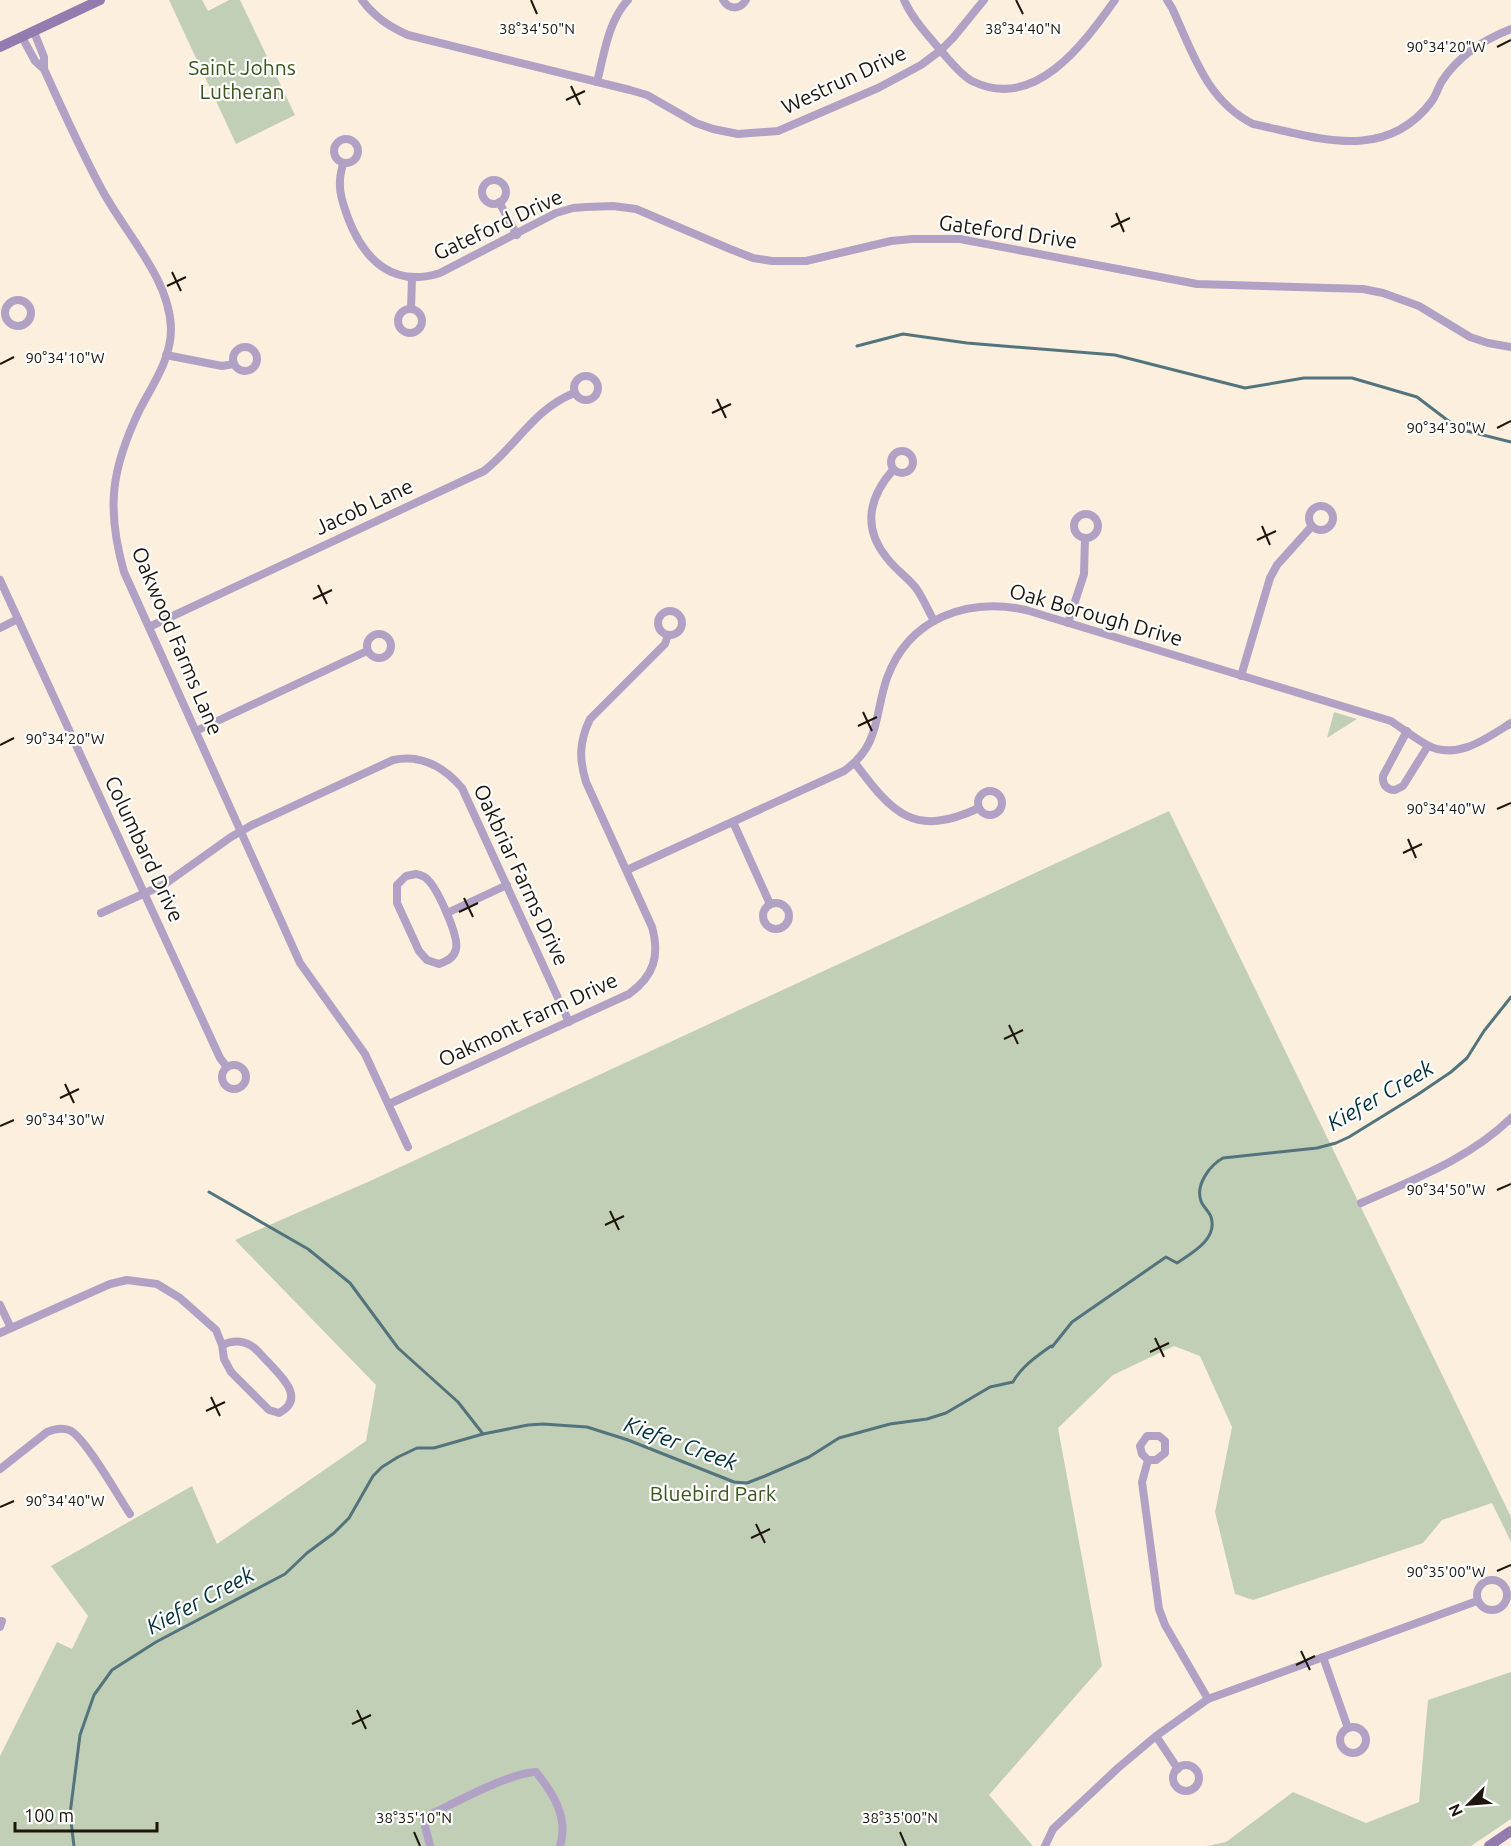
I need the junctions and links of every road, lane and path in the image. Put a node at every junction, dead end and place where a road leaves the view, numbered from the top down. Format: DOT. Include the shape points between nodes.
graph roads {
  1 [pos="82,0"];
  2 [pos="100,0"];
  3 [pos="362,0"];
  4 [pos="628,0"];
  5 [pos="723,0"];
  6 [pos="746,0"];
  7 [pos="904,0"];
  8 [pos="984,0"];
  9 [pos="1114,0"];
  10 [pos="1167,0"];
  11 [pos="77,11"];
  12 [pos="1511,29"];
  13 [pos="33,32"];
  14 [pos="22,37"];
  15 [pos="0,47"];
  16 [pos="941,50"];
  17 [pos="44,69"];
  18 [pos="597,82"];
  19 [pos="343,163"];
  20 [pos="499,202"];
  21 [pos="517,235"];
  22 [pos="412,278"];
  23 [pos="411,309"];
  24 [pos="1511,347"];
  25 [pos="166,355"];
  26 [pos="234,364"];
  27 [pos="574,393"];
  28 [pos="894,470"];
  29 [pos="1312,526"];
  30 [pos="1085,538"];
  31 [pos="0,580"];
  32 [pos="18,619"];
  33 [pos="934,621"];
  34 [pos="1068,623"];
  35 [pos="149,627"];
  36 [pos="0,628"];
  37 [pos="668,635"];
  38 [pos="367,651"];
  39 [pos="1241,676"];
  40 [pos="1511,723"];
  41 [pos="196,731"];
  42 [pos="1407,731"];
  43 [pos="1428,746"];
  44 [pos="855,763"];
  45 [pos="979,808"];
  46 [pos="733,822"];
  47 [pos="242,830"];
  48 [pos="627,870"];
  49 [pos="507,885"];
  50 [pos="144,894"];
  51 [pos="770,904"];
  52 [pos="447,913"];
  53 [pos="101,914"];
  54 [pos="569,1022"];
  55 [pos="227,1067"];
  56 [pos="389,1104"];
  57 [pos="1511,1118"];
  58 [pos="408,1147"];
  59 [pos="1361,1203"];
  60 [pos="0,1305"];
  61 [pos="11,1328"];
  62 [pos="0,1333"];
  63 [pos="222,1345"];
  64 [pos="1148,1460"];
  65 [pos="0,1469"];
  66 [pos="130,1514"];
  67 [pos="1478,1601"];
  68 [pos="1323,1657"];
  69 [pos="1208,1699"];
  70 [pos="1348,1728"];
  71 [pos="1156,1736"];
  72 [pos="1178,1769"];
  73 [pos="1511,1831"];
  74 [pos="430,1846"];
  75 [pos="560,1846"];
  76 [pos="1045,1846"];
  77 [pos="1489,1846"];
  1 -- 11 [label="street"];
  2 -- 11 [label="street"];
  3 -- 18 [label="street, Westrun Drive" via="387,25 408,35"];
  4 -- 18 [label="street" via="615,20"];
  5 -- 6 [label="street" via="732,8 740,7"];
  7 -- 16 [label="street" via="911,15"];
  8 -- 16 [label="street, Westrun Drive"];
  9 -- 16 [label="street" via="1056,68 1018,89 971,80"];
  10 -- 12 [label="street" via="1209,86 1223,104 1253,124 1340,142 1368,142 1413,122 1466,53"];
  11 -- 13 [label="street"];
  13 -- 14 [label="street"];
  13 -- 17 [label="street, Oakwood Farms Lane" via="44,57"];
  14 -- 15 [label="street"];
  14 -- 17 [label="street, Oakwood Farms Lane" via="34,61"];
  16 -- 18 [label="street, Westrun Drive" via="878,88 778,131 755,134 713,129 647,95"];
  17 -- 25 [label="street, Oakwood Farms Lane" via="91,170 160,284 171,330"];
  19 -- 22 [label="street, Gateford Drive" via="341,195 360,245 383,267"];
  20 -- 21 [label="street"];
  21 -- 22 [label="street, Gateford Drive" via="440,273"];
  21 -- 24 [label="street, Gateford Drive" via="556,213 613,206 636,209 753,258 772,261 806,261 891,241 960,239 1197,284 1363,289 1419,306 1470,337"];
  22 -- 23 [label="street"];
  25 -- 26 [label="street" via="222,366"];
  25 -- 35 [label="street, Oakwood Farms Lane" via="117,464 113,490 117,548"];
  27 -- 35 [label="street, Jacob Lane" via="537,415 484,471"];
  28 -- 33 [label="street" via="881,483 872,505 873,532 885,556 917,590"];
  29 -- 39 [label="street" via="1270,578"];
  30 -- 34 [label="street" via="1084,574"];
  31 -- 32 [label="street, Columbard Drive"];
  32 -- 36 [label="street"];
  32 -- 50 [label="street, Columbard Drive"];
  33 -- 34 [label="street, Oak Borough Drive" via="969,608 995,605"];
  33 -- 44 [label="street, Oak Borough Drive" via="904,648 895,663 887,678 870,744"];
  34 -- 39 [label="street, Oak Borough Drive"];
  35 -- 41 [label="street, Oakwood Farms Lane"];
  37 -- 48 [label="street, Oakmont Farm Drive" via="665,644 590,719 580,748 586,782"];
  38 -- 41 [label="street"];
  39 -- 42 [label="street, Oak Borough Drive" via="1391,721"];
  40 -- 43 [label="street" via="1467,748 1442,750"];
  41 -- 47 [label="street, Oakwood Farms Lane"];
  42 -- 43 [label="street, Oak Borough Drive"];
  42 -- 43 [label="street" via="1383,776 1388,789 1402,786"];
  44 -- 45 [label="street" via="882,798 911,819 937,822"];
  44 -- 46 [label="street, Oak Borough Drive"];
  46 -- 48 [label="street, Oak Borough Drive"];
  46 -- 51 [label="street"];
  47 -- 49 [label="street, Oakbriar Farms Drive" via="393,760 417,758 442,768 462,788"];
  47 -- 50 [label="street, Oakbriar Farms Drive" via="165,884"];
  47 -- 56 [label="street, Oakwood Farms Lane" via="300,963 360,1047"];
  48 -- 54 [label="street, Oakmont Farm Drive" via="652,927 656,943 654,963 648,976 629,994"];
  49 -- 52 [label="street"];
  49 -- 54 [label="street, Oakbriar Farms Drive"];
  50 -- 53 [label="street, Oakbriar Farms Drive"];
  50 -- 55 [label="street, Columbard Drive"];
  52 -- 52 [label="street" via="422,875 406,876 397,885 401,913 419,951 433,963 451,958 457,946"];
  54 -- 56 [label="street, Oakmont Farm Drive"];
  56 -- 58 [label="street, Oakwood Farms Lane"];
  57 -- 59 [label="street" via="1467,1153"];
  60 -- 61 [label="street"];
  61 -- 62 [label="street"];
  61 -- 63 [label="street" via="102,1287 135,1280 157,1284 180,1298 216,1330"];
  63 -- 63 [label="street" via="231,1372 269,1410 285,1410 292,1399 291,1392 276,1370 252,1346 236,1342"];
  64 -- 64 [label="street" via="1142,1454 1142,1442 1147,1436 1159,1436 1165,1441 1165,1453 1156,1460"];
  64 -- 69 [label="street" via="1142,1482 1159,1609"];
  65 -- 66 [label="street" via="47,1432 70,1430 81,1440"];
  67 -- 67 [label="street" via="1488,1610 1498,1610 1507,1599 1506,1589 1489,1580 1477,1590"];
  67 -- 68 [label="street"];
  68 -- 69 [label="street"];
  68 -- 70 [label="street"];
  69 -- 71 [label="street"];
  71 -- 72 [label="street"];
  71 -- 76 [label="street" via="1053,1829"];
  73 -- 77 [label="street"];
  74 -- 75 [label="street" via="423,1818 526,1772 536,1772 548,1786 561,1816"];
}
